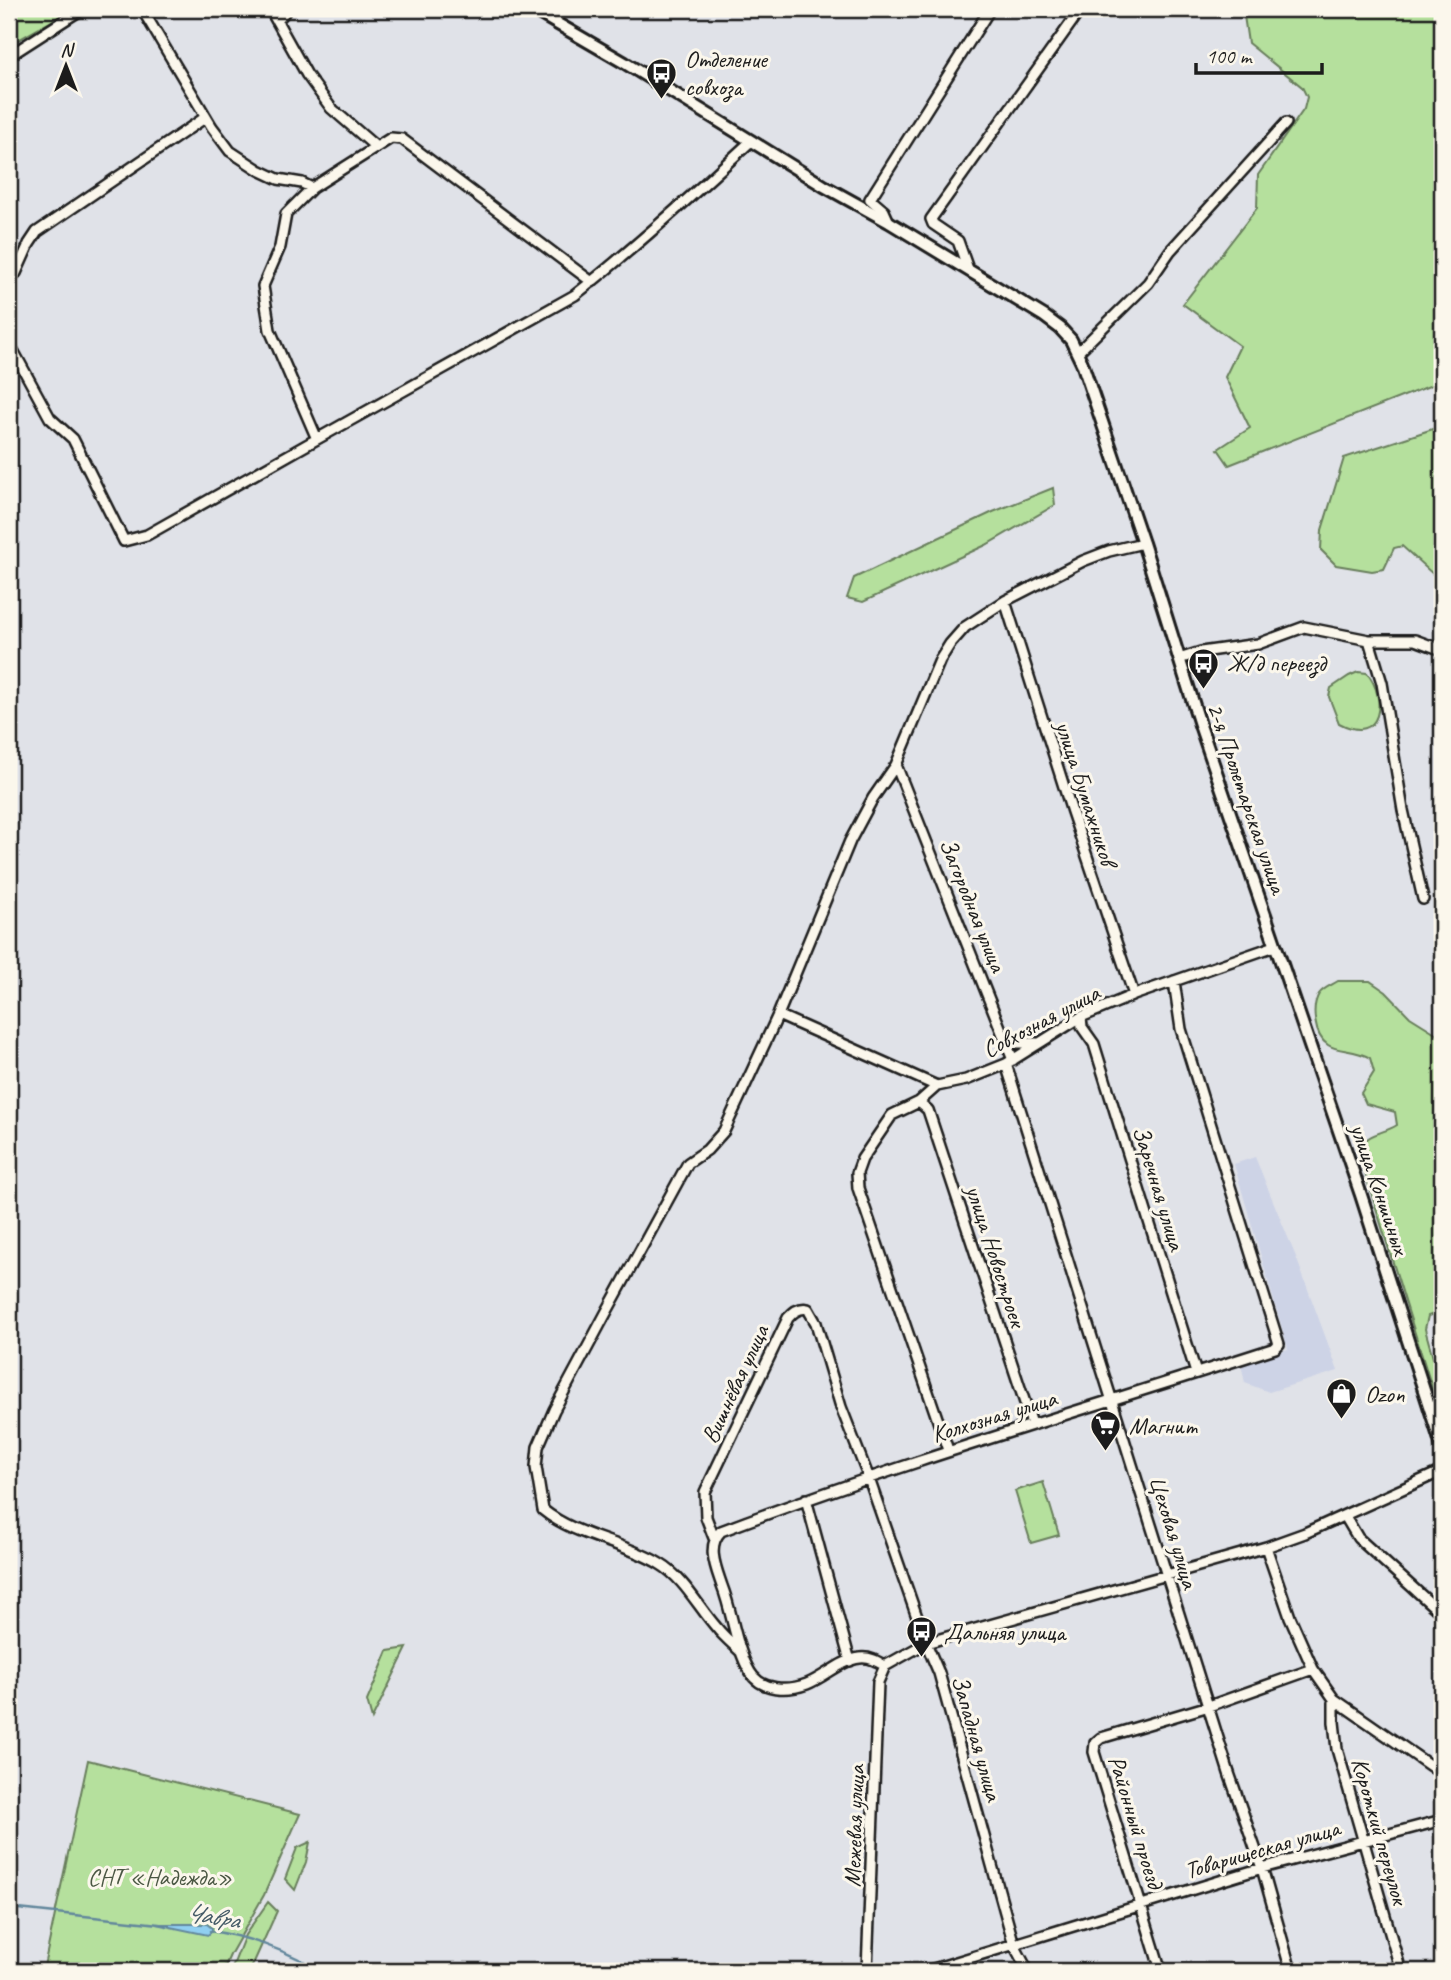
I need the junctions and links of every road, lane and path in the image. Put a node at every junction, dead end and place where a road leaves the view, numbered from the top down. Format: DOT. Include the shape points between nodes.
graph roads {
  1 [pos="82,9"];
  2 [pos="142,9"];
  3 [pos="270,9"];
  4 [pos="287,9"];
  5 [pos="532,9"];
  6 [pos="561,9"];
  7 [pos="990,9"];
  8 [pos="1081,9"];
  9 [pos="278,21"];
  10 [pos="555,22"];
  11 [pos="9,56"];
  12 [pos="206,117"];
  13 [pos="1286,122"];
  14 [pos="750,142"];
  15 [pos="376,147"];
  16 [pos="312,188"];
  17 [pos="889,222"];
  18 [pos="968,268"];
  19 [pos="9,277"];
  20 [pos="592,282"];
  21 [pos="9,343"];
  22 [pos="1078,352"];
  23 [pos="317,439"];
  24 [pos="1143,543"];
  25 [pos="1005,601"];
  26 [pos="1369,640"];
  27 [pos="1442,650"];
  28 [pos="1179,659"];
  29 [pos="896,765"];
  30 [pos="1423,899"];
  31 [pos="1275,946"];
  32 [pos="1174,981"];
  33 [pos="1134,995"];
  34 [pos="778,1015"];
  35 [pos="1081,1017"];
  36 [pos="1005,1040"];
  37 [pos="1041,1042"];
  38 [pos="1010,1062"];
  39 [pos="937,1086"];
  40 [pos="919,1102"];
  41 [pos="1196,1373"];
  42 [pos="1114,1400"];
  43 [pos="1032,1424"];
  44 [pos="1442,1446"];
  45 [pos="948,1450"];
  46 [pos="1442,1471"];
  47 [pos="868,1476"];
  48 [pos="806,1499"];
  49 [pos="1345,1516"];
  50 [pos="717,1534"];
  51 [pos="1266,1547"];
  52 [pos="1166,1576"];
  53 [pos="1442,1614"];
  54 [pos="926,1643"];
  55 [pos="740,1651"];
  56 [pos="850,1661"];
  57 [pos="885,1665"];
  58 [pos="1313,1669"];
  59 [pos="1334,1699"];
  60 [pos="1209,1706"];
  61 [pos="1442,1755"];
  62 [pos="1432,1765"];
  63 [pos="1442,1774"];
  64 [pos="1442,1820"];
  65 [pos="1362,1840"];
  66 [pos="1262,1868"];
  67 [pos="1141,1906"];
  68 [pos="1014,1945"];
  69 [pos="868,1971"];
  70 [pos="927,1971"];
  71 [pos="1028,1971"];
  72 [pos="1161,1971"];
  73 [pos="1291,1971"];
  74 [pos="1401,1971"];
  1 -- 11 [label="street"];
  2 -- 12 [label="street"];
  3 -- 9 [label="street"];
  4 -- 9 [label="street"];
  5 -- 10 [label="main road"];
  6 -- 10 [label="street"];
  7 -- 17 [label="street" via="870,199"];
  8 -- 18 [label="street" via="931,219 958,241"];
  9 -- 15 [label="street" via="331,108"];
  10 -- 14 [label="main road"];
  12 -- 16 [label="street" via="230,150 259,170"];
  12 -- 19 [label="street" via="37,232 16,273"];
  13 -- 22 [label="street" via="1170,251 1148,283"];
  14 -- 17 [label="main road"];
  14 -- 20 [label="street"];
  15 -- 16 [label="street"];
  15 -- 20 [label="street" via="391,138 402,139"];
  16 -- 23 [label="street" via="286,214 280,247 264,286 270,330"];
  17 -- 18 [label="main road"];
  18 -- 22 [label="main road" via="1060,328"];
  20 -- 23 [label="street"];
  21 -- 23 [label="street" via="50,418 73,439 124,541 147,535"];
  22 -- 24 [label="main road, 2-я Пролетарская улица"];
  24 -- 25 [label="street" via="1083,561"];
  24 -- 28 [label="main road, 2-я Пролетарская улица"];
  25 -- 29 [label="street" via="965,626 950,644"];
  25 -- 33 [label="street, улица Бумажников"];
  26 -- 27 [label="street" via="1415,640"];
  26 -- 28 [label="street" via="1304,626 1258,644"];
  26 -- 30 [label="street" via="1382,683"];
  28 -- 31 [label="main road, 2-я Пролетарская улица"];
  29 -- 34 [label="street" via="850,841"];
  29 -- 36 [label="street, Загородная улица"];
  31 -- 32 [label="street, Совхозная улица"];
  31 -- 44 [label="main road, улица Коншиных"];
  32 -- 33 [label="street, Совхозная улица"];
  32 -- 41 [label="street, Колхозная улица" via="1181,1029 1279,1344"];
  33 -- 35 [label="street, Совхозная улица"];
  34 -- 39 [label="street"];
  34 -- 55 [label="street" via="724,1130 688,1163 554,1410 538,1447 536,1467 543,1510 555,1520 664,1566"];
  35 -- 37 [label="street, Совхозная улица"];
  35 -- 41 [label="street, Заречная улица" via="1094,1044"];
  36 -- 37 [label="street"];
  36 -- 38 [label="street, Загородная улица"];
  37 -- 38 [label="street, Совхозная улица"];
  38 -- 39 [label="street, Совхозная улица"];
  38 -- 42 [label="street, Цеховая улица"];
  39 -- 40 [label="street, Совхозная улица"];
  40 -- 43 [label="street, улица Новостроек" via="928,1110"];
  40 -- 45 [label="street, Совхозная улица" via="892,1115 862,1159 858,1188"];
  41 -- 42 [label="street, Колхозная улица"];
  42 -- 43 [label="street, Колхозная улица"];
  42 -- 52 [label="street, Цеховая улица"];
  43 -- 45 [label="street, Колхозная улица"];
  45 -- 47 [label="street, Колхозная улица"];
  46 -- 49 [label="street"];
  47 -- 48 [label="street, Колхозная улица"];
  47 -- 50 [label="street, Вишнёвая улица" via="841,1407 817,1323 804,1308 788,1318 705,1492 706,1517"];
  47 -- 54 [label="street, Западная улица"];
  48 -- 50 [label="street, Колхозная улица"];
  48 -- 56 [label="street"];
  49 -- 51 [label="street"];
  49 -- 53 [label="street" via="1358,1538"];
  50 -- 55 [label="street" via="713,1551"];
  51 -- 52 [label="street"];
  51 -- 58 [label="street"];
  52 -- 54 [label="street"];
  52 -- 60 [label="street, Цеховая улица"];
  54 -- 57 [label="street"];
  54 -- 68 [label="street, Западная улица" via="939,1673"];
  55 -- 56 [label="street" via="755,1680 766,1687 807,1684"];
  56 -- 57 [label="street" via="871,1659"];
  57 -- 69 [label="street, Межевая улица" via="878,1682"];
  58 -- 59 [label="street"];
  58 -- 60 [label="street, Районный проезд"];
  59 -- 62 [label="street"];
  59 -- 65 [label="street, Короткий переулок" via="1337,1749"];
  60 -- 66 [label="street, Цеховая улица"];
  60 -- 67 [label="street, Районный проезд" via="1095,1743"];
  61 -- 62 [label="street"];
  62 -- 63 [label="street"];
  64 -- 65 [label="street, Товарищеская улица"];
  65 -- 66 [label="street, Товарищеская улица"];
  65 -- 74 [label="street, Короткий переулок"];
  66 -- 67 [label="street, Товарищеская улица"];
  66 -- 73 [label="street, Цеховая улица"];
  67 -- 68 [label="street, Товарищеская улица"];
  67 -- 72 [label="street, Районный проезд"];
  68 -- 70 [label="street, Товарищеская улица"];
  68 -- 71 [label="street, Западная улица"];
}
